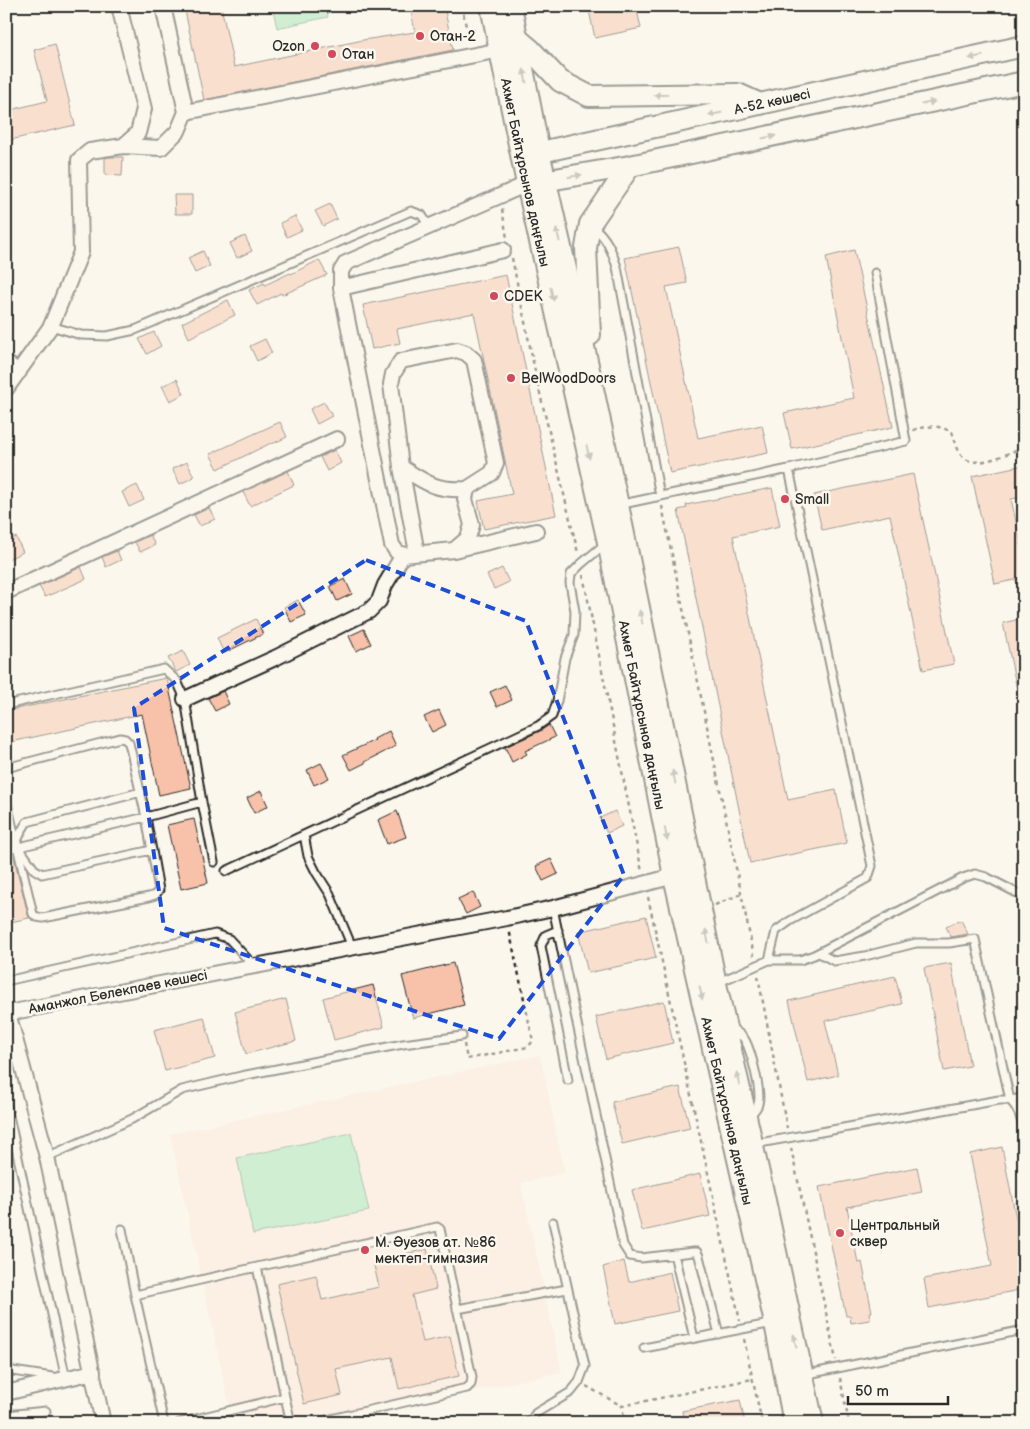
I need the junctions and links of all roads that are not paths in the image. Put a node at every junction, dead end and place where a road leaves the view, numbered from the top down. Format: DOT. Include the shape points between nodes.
graph roads {
  1 [pos="119,6"];
  2 [pos="163,6"];
  3 [pos="491,6"];
  4 [pos="511,6"];
  5 [pos="518,39"];
  6 [pos="1024,46"];
  7 [pos="500,50"];
  8 [pos="1024,82"];
  9 [pos="760,104"];
  10 [pos="186,112"];
  11 [pos="123,146"];
  12 [pos="530,154"];
  13 [pos="630,166"];
  14 [pos="536,183"];
  15 [pos="590,224"];
  16 [pos="429,227"];
  17 [pos="508,250"];
  18 [pos="875,273"];
  19 [pos="341,288"];
  20 [pos="52,326"];
  21 [pos="586,356"];
  22 [pos="6,363"];
  23 [pos="19,372"];
  24 [pos="6,389"];
  25 [pos="337,440"];
  26 [pos="401,467"];
  27 [pos="788,469"];
  28 [pos="467,489"];
  29 [pos="660,496"];
  30 [pos="618,504"];
  31 [pos="536,531"];
  32 [pos="608,542"];
  33 [pos="454,550"];
  34 [pos="410,554"];
  35 [pos="6,592"];
  36 [pos="185,699"];
  37 [pos="6,705"];
  38 [pos="6,768"];
  39 [pos="140,792"];
  40 [pos="6,799"];
  41 [pos="202,802"];
  42 [pos="146,817"];
  43 [pos="304,835"];
  44 [pos="17,844"];
  45 [pos="6,850"];
  46 [pos="152,850"];
  47 [pos="214,862"];
  48 [pos="226,871"];
  49 [pos="674,876"];
  50 [pos="1024,895"];
  51 [pos="553,908"];
  52 [pos="558,930"];
  53 [pos="352,947"];
  54 [pos="819,953"];
  55 [pos="769,960"];
  56 [pos="254,966"];
  57 [pos="6,981"];
  58 [pos="716,984"];
  59 [pos="7,1011"];
  60 [pos="462,1036"];
  61 [pos="568,1080"];
  62 [pos="1024,1098"];
  63 [pos="1010,1100"];
  64 [pos="6,1102"];
  65 [pos="1024,1131"];
  66 [pos="753,1144"];
  67 [pos="47,1157"];
  68 [pos="754,1189"];
  69 [pos="553,1222"];
  70 [pos="122,1229"];
  71 [pos="674,1254"];
  72 [pos="257,1267"];
  73 [pos="567,1289"];
  74 [pos="135,1295"];
  75 [pos="457,1309"];
  76 [pos="775,1323"];
  77 [pos="1024,1330"];
  78 [pos="719,1334"];
  79 [pos="694,1338"];
  80 [pos="644,1348"];
  81 [pos="6,1370"];
  82 [pos="92,1372"];
  83 [pos="803,1375"];
  84 [pos="66,1379"];
  85 [pos="6,1393"];
  86 [pos="284,1397"];
  87 [pos="46,1412"];
  88 [pos="6,1415"];
  89 [pos="103,1423"];
  90 [pos="164,1423"];
  91 [pos="179,1423"];
  92 [pos="291,1423"];
  93 [pos="313,1423"];
  94 [pos="529,1423"];
  95 [pos="794,1423"];
  96 [pos="813,1423"];
  1 -- 11 [label="street" via="144,109 138,133"];
  2 -- 10 [label="street"];
  3 -- 7 [label="street, Ахмет Байтұрсынов даңғылы"];
  4 -- 5 [label="street, Ахмет Байтұрсынов даңғылы"];
  9 -- 5 [label="street, one-way" via="738,94 589,96 560,80"];
  12 -- 5 [label="street, Ахмет Байтұрсынов даңғылы, one-way"];
  6 -- 9 [label="street, А-52 көшесі, one-way"];
  7 -- 10 [label="street"];
  7 -- 12 [label="street, Ахмет Байтұрсынов даңғылы"];
  13 -- 8 [label="street, one-way"];
  9 -- 12 [label="street, А-52 көшесі, one-way"];
  10 -- 11 [label="street" via="178,131 161,148"];
  11 -- 20 [label="street" via="90,151 79,160 81,252"];
  12 -- 14 [label="street, Ахмет Байтұрсынов даңғылы"];
  14 -- 13 [label="street, one-way"];
  13 -- 15 [label="street"];
  14 -- 16 [label="street"];
  21 -- 14 [label="street, Ахмет Байтұрсынов даңғылы, one-way"];
  14 -- 32 [label="street, Ахмет Байтұрсынов даңғылы, one-way"];
  15 -- 21 [label="street" via="586,248 590,340"];
  15 -- 29 [label="lane" via="600,231 617,267"];
  16 -- 19 [label="street" via="346,263 341,271"];
  16 -- 20 [label="lane" via="422,215 410,211 135,330 107,336 81,335"];
  17 -- 19 [label="street"];
  18 -- 27 [label="lane" via="906,441"];
  19 -- 34 [label="street" via="392,545 397,552"];
  20 -- 23 [label="street"];
  21 -- 30 [label="street, Ахмет Байтұрсынов даңғылы"];
  22 -- 23 [label="street"];
  23 -- 24 [label="street"];
  25 -- 35 [label="street"];
  26 -- 28 [label="street" via="435,487"];
  26 -- 28 [label="street" via="391,384 393,374 401,361 457,350 474,360 496,463 492,473"];
  26 -- 34 [label="street"];
  27 -- 29 [label="lane"];
  27 -- 55 [label="lane" via="872,866 868,878 776,931"];
  28 -- 33 [label="street" via="465,499 472,525 468,538"];
  29 -- 30 [label="lane"];
  58 -- 30 [label="street, Ахмет Байтұрсынов даңғылы, one-way"];
  31 -- 33 [label="street"];
  32 -- 43 [label="lane" via="571,574 574,635 565,658 552,716 538,726"];
  32 -- 49 [label="street, Ахмет Байтұрсынов даңғылы, one-way"];
  33 -- 34 [label="street"];
  34 -- 36 [label="street" via="369,611"];
  36 -- 37 [label="lane" via="177,681 164,669"];
  36 -- 41 [label="lane"];
  38 -- 39 [label="lane" via="120,738 130,743"];
  39 -- 42 [label="lane"];
  39 -- 44 [label="lane" via="27,822"];
  40 -- 44 [label="lane"];
  41 -- 42 [label="lane"];
  41 -- 47 [label="lane"];
  42 -- 44 [label="lane"];
  42 -- 46 [label="lane"];
  43 -- 48 [label="lane"];
  43 -- 53 [label="lane" via="308,856 330,894"];
  44 -- 45 [label="lane"];
  44 -- 46 [label="lane" via="34,869 42,874"];
  44 -- 46 [label="lane" via="33,914 37,918 155,895 159,890"];
  49 -- 51 [label="street, Аманжол Бөлекпаев көшесі"];
  49 -- 68 [label="street, Ахмет Байтұрсынов даңғылы, one-way"];
  50 -- 54 [label="lane" via="975,874"];
  51 -- 52 [label="lane"];
  51 -- 53 [label="street, Аманжол Бөлекпаев көшесі"];
  52 -- 61 [label="lane" via="546,935 541,946"];
  52 -- 71 [label="lane" via="623,1245 630,1256 641,1258"];
  53 -- 56 [label="street, Аманжол Бөлекпаев көшесі"];
  54 -- 55 [label="lane" via="800,960"];
  54 -- 63 [label="lane" via="834,961 916,943 949,944 975,939"];
  55 -- 58 [label="lane"];
  56 -- 57 [label="lane" via="229,940 215,934"];
  56 -- 59 [label="street, Аманжол Бөлекпаев көшесі"];
  58 -- 66 [label="street, Ахмет Байтұрсынов даңғылы"];
  59 -- 67 [label="street, Аманжол Бөлекпаев көшесі"];
  60 -- 67 [label="lane" via="377,1049 182,1090 132,1119"];
  62 -- 63 [label="lane"];
  63 -- 65 [label="lane" via="1021,1116"];
  63 -- 66 [label="lane"];
  64 -- 84 [label="lane"];
  66 -- 68 [label="street, Ахмет Байтұрсынов даңғылы"];
  67 -- 82 [label="street, Аманжол Бөлекпаев көшесі"];
  68 -- 76 [label="street, Ахмет Байтұрсынов даңғылы"];
  83 -- 68 [label="street, Ахмет Байтұрсынов даңғылы, one-way"];
  69 -- 73 [label="lane"];
  70 -- 74 [label="lane"];
  71 -- 78 [label="lane" via="697,1252 700,1256"];
  71 -- 79 [label="lane"];
  72 -- 74 [label="lane"];
  72 -- 75 [label="lane" via="437,1227"];
  72 -- 86 [label="lane"];
  73 -- 75 [label="lane"];
  73 -- 94 [label="lane" via="585,1366 580,1382 571,1392 536,1414"];
  74 -- 90 [label="lane"];
  75 -- 93 [label="lane" via="472,1377 467,1388"];
  76 -- 78 [label="lane"];
  76 -- 95 [label="street, Ахмет Байтұрсынов даңғылы"];
  77 -- 83 [label="lane"];
  78 -- 79 [label="lane"];
  79 -- 80 [label="lane"];
  81 -- 84 [label="lane"];
  82 -- 84 [label="street"];
  82 -- 89 [label="street, Аманжол Бөлекпаев көшесі"];
  83 -- 96 [label="street, Ахмет Байтұрсынов даңғылы"];
  84 -- 85 [label="street"];
  86 -- 91 [label="lane"];
  86 -- 92 [label="lane"];
  87 -- 88 [label="lane"];
}
